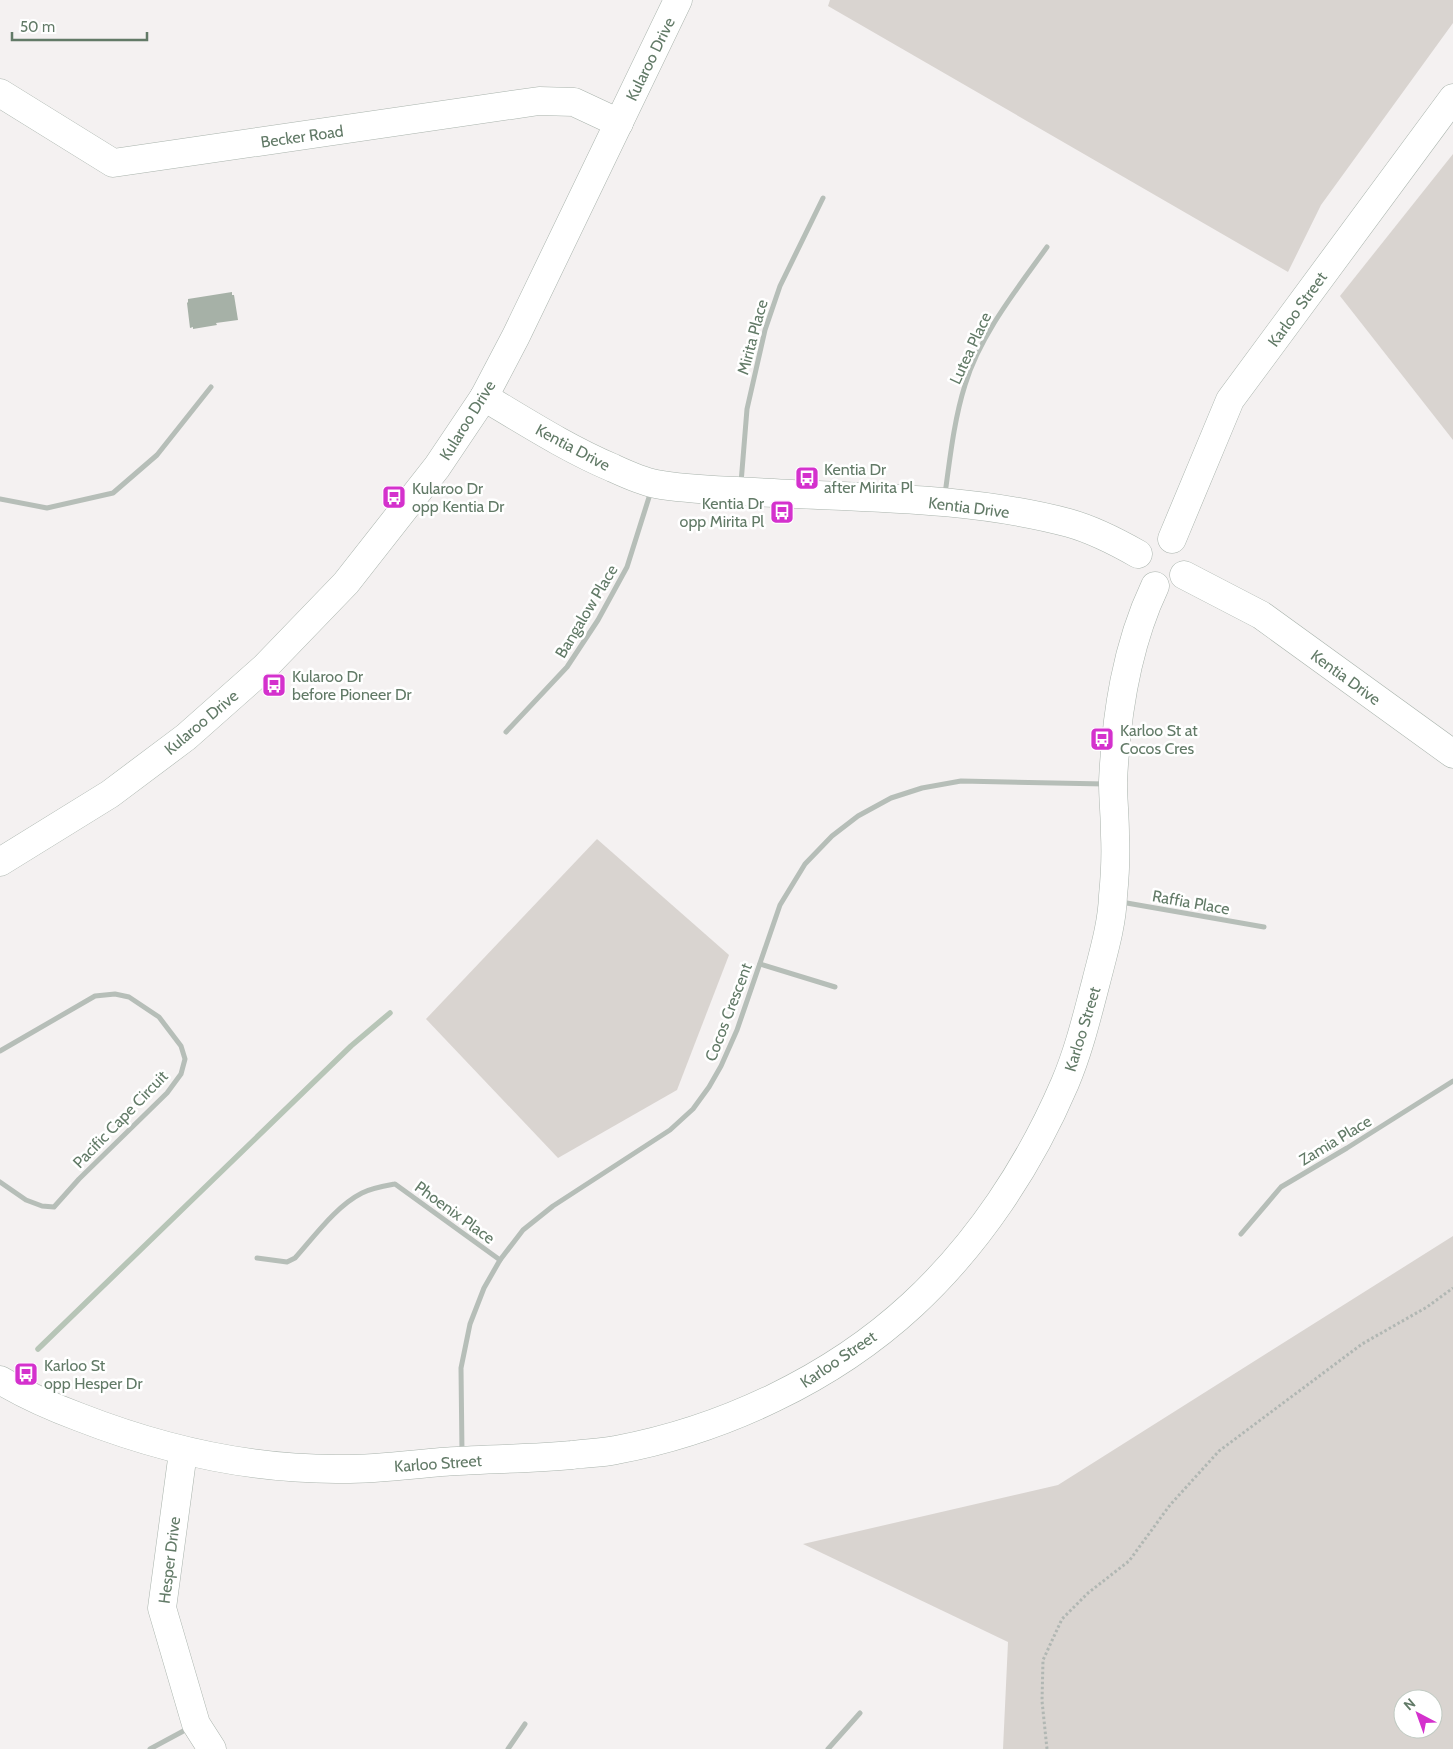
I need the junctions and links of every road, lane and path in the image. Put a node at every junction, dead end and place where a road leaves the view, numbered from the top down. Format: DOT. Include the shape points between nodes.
graph roads {
  1 [pos="678,0"];
  2 [pos="0,93"];
  3 [pos="1453,98"];
  4 [pos="619,123"];
  5 [pos="823,198"];
  6 [pos="1047,247"];
  7 [pos="211,387"];
  8 [pos="484,396"];
  9 [pos="654,484"];
  10 [pos="741,491"];
  11 [pos="0,499"];
  12 [pos="944,502"];
  13 [pos="1172,539"];
  14 [pos="1138,554"];
  15 [pos="1184,575"];
  16 [pos="1155,586"];
  17 [pos="506,732"];
  18 [pos="1453,754"];
  19 [pos="1113,784"];
  20 [pos="0,862"];
  21 [pos="1113,901"];
  22 [pos="1264,927"];
  23 [pos="760,964"];
  24 [pos="835,987"];
  25 [pos="0,1051"];
  26 [pos="1453,1081"];
  27 [pos="0,1182"];
  28 [pos="1241,1234"];
  29 [pos="256,1258"];
  30 [pos="500,1260"];
  31 [pos="1453,1288"];
  32 [pos="0,1380"];
  33 [pos="182,1452"];
  34 [pos="462,1461"];
  35 [pos="860,1712"];
  36 [pos="196,1724"];
  37 [pos="525,1724"];
  38 [pos="150,1749"];
  39 [pos="212,1749"];
  40 [pos="508,1749"];
  41 [pos="828,1749"];
  42 [pos="1047,1749"];
  1 -- 4 [label="street, Kularoo Drive"];
  2 -- 4 [label="street, Becker Road" via="113,163 539,101 574,102"];
  3 -- 13 [label="street, Karloo Street" via="1230,400"];
  4 -- 8 [label="street, Kularoo Drive"];
  5 -- 10 [label="street, Mirita Place" via="780,286 765,330 747,409"];
  6 -- 12 [label="street, Lutea Place" via="1006,303 965,383 956,419"];
  7 -- 11 [label="street" via="157,455 113,492 47,508"];
  8 -- 9 [label="street, Kentia Drive" via="583,456"];
  8 -- 20 [label="street, Kularoo Drive" via="437,467 346,584 265,667 186,737 110,794"];
  9 -- 10 [label="street, Kentia Drive"];
  9 -- 17 [label="street, Bangalow Place" via="627,568 598,620 567,668"];
  10 -- 12 [label="street, Kentia Drive"];
  12 -- 14 [label="street, Kentia Drive" via="1071,524 1114,540"];
  13 -- 14 [label="street" via="1152,539"];
  13 -- 15 [label="street" via="1186,554"];
  14 -- 16 [label="street" via="1140,574"];
  15 -- 16 [label="street" via="1171,585"];
  15 -- 18 [label="street, Kentia Drive" via="1261,615"];
  16 -- 19 [label="street, Karloo Street" via="1142,613 1126,672"];
  19 -- 21 [label="street, Karloo Street"];
  19 -- 23 [label="street, Cocos Crescent" via="961,782 922,788 891,798 858,816 832,836 805,864 780,905"];
  21 -- 22 [label="street, Raffia Place"];
  21 -- 34 [label="street, Karloo Street" via="1086,1023 1066,1081 1038,1140 977,1235 911,1307 855,1350 794,1388 730,1418 613,1451"];
  23 -- 24 [label="street"];
  23 -- 30 [label="street, Cocos Crescent" via="721,1066 693,1109 670,1130 553,1206 523,1230"];
  25 -- 27 [label="street, Pacific Cape Circuit" via="95,996 115,994 129,997 159,1017 181,1046 185,1060 181,1074 167,1093 54,1206 42,1206 26,1200"];
  26 -- 28 [label="street, Zamia Place" via="1281,1187"];
  29 -- 30 [label="street, Phoenix Place" via="287,1262 295,1258 330,1218 351,1200 373,1188 395,1184"];
  30 -- 34 [label="street, Cocos Crescent" via="484,1288 470,1324 461,1368"];
  31 -- 42 [label="path" via="1427,1307 1362,1344 1219,1451 1170,1505 1129,1561 1088,1593 1062,1619 1043,1660 1042,1701"];
  32 -- 33 [label="street, Karloo Street" via="65,1412"];
  33 -- 34 [label="street, Karloo Street" via="270,1465 336,1470"];
  33 -- 36 [label="street, Hesper Drive" via="162,1608"];
  35 -- 41 [label="street"];
  36 -- 38 [label="street"];
  36 -- 39 [label="street, Hesper Drive"];
  37 -- 40 [label="street"];
}
